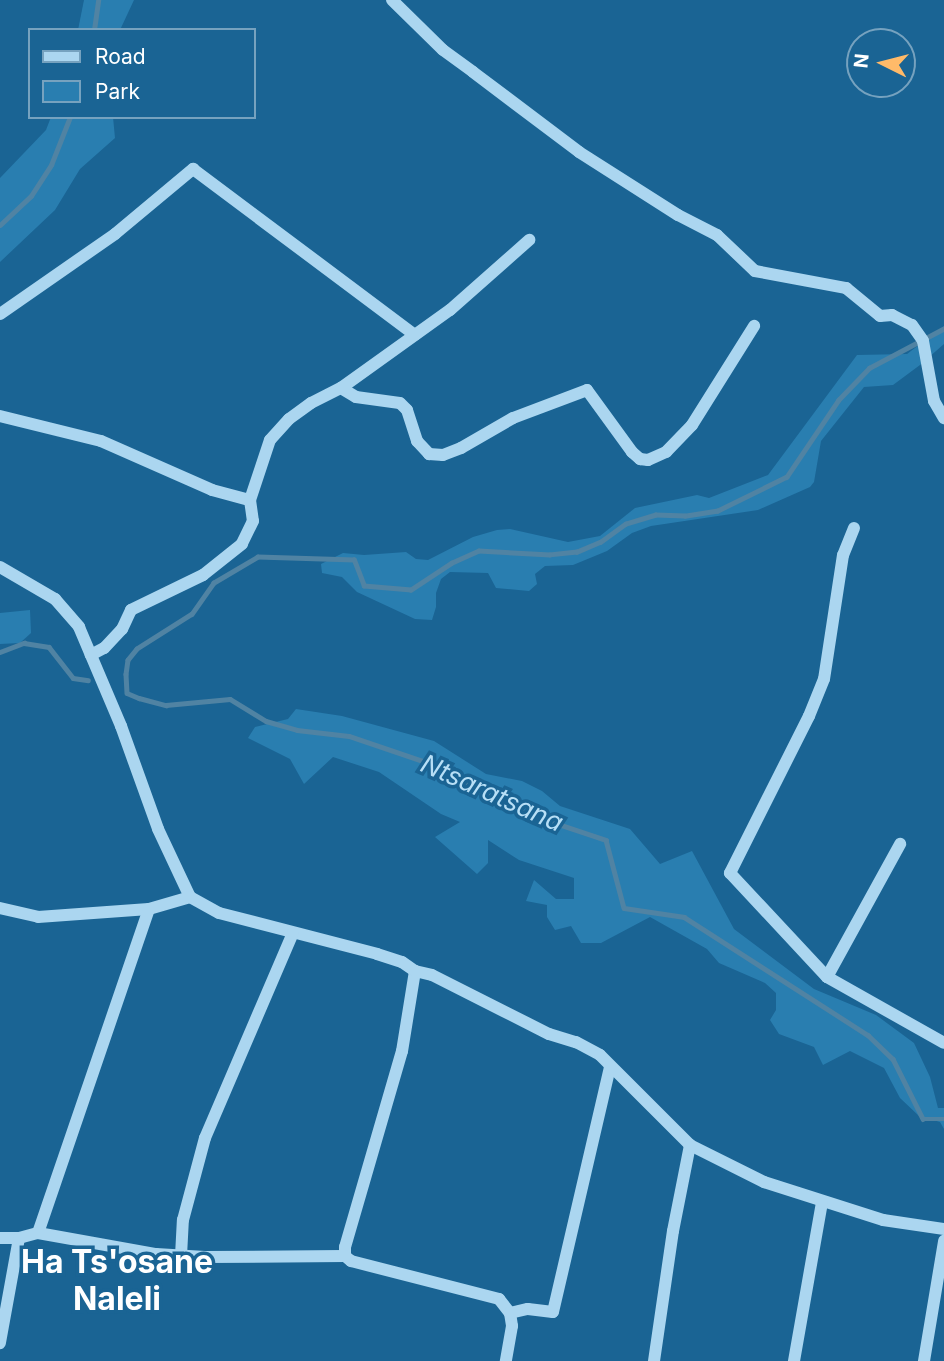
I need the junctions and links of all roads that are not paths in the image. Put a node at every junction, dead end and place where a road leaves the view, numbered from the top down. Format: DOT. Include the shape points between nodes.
graph roads {
  1 [pos="392,0"];
  2 [pos="528,240"];
  3 [pos="0,314"];
  4 [pos="754,326"];
  5 [pos="415,335"];
  6 [pos="341,387"];
  7 [pos="0,416"];
  8 [pos="944,418"];
  9 [pos="250,500"];
  10 [pos="854,528"];
  11 [pos="0,567"];
  12 [pos="91,655"];
  13 [pos="900,844"];
  14 [pos="190,897"];
  15 [pos="0,908"];
  16 [pos="149,909"];
  17 [pos="293,933"];
  18 [pos="415,971"];
  19 [pos="827,977"];
  20 [pos="944,1043"];
  21 [pos="610,1067"];
  22 [pos="690,1145"];
  23 [pos="822,1203"];
  24 [pos="944,1229"];
  25 [pos="38,1233"];
  26 [pos="0,1238"];
  27 [pos="19,1238"];
  28 [pos="944,1241"];
  29 [pos="181,1256"];
  30 [pos="345,1256"];
  31 [pos="510,1313"];
  32 [pos="0,1343"];
  33 [pos="506,1361"];
  34 [pos="654,1361"];
  35 [pos="794,1361"];
  36 [pos="924,1361"];
  1 -- 8 [label="street" via="443,50 579,152 678,215 717,234 755,271 846,288 880,316 892,315 912,325 923,341 934,401"];
  2 -- 5 [label="street"];
  3 -- 5 [label="street" via="115,234 193,169"];
  4 -- 6 [label="street" via="692,425 666,452 648,460 632,452 587,390 513,418 443,455 429,454 418,441 400,403 356,397"];
  5 -- 6 [label="street"];
  6 -- 9 [label="street" via="311,403 270,440"];
  7 -- 9 [label="street" via="101,441 212,490"];
  9 -- 12 [label="street" via="253,521 242,544 203,575 131,610 122,629"];
  10 -- 19 [label="street" via="843,555 824,679 730,873"];
  11 -- 12 [label="street" via="55,598 79,627"];
  12 -- 14 [label="street" via="158,829"];
  13 -- 19 [label="street"];
  14 -- 16 [label="street"];
  14 -- 17 [label="street" via="219,913"];
  15 -- 16 [label="street" via="38,917"];
  16 -- 25 [label="street"];
  17 -- 18 [label="street" via="402,962"];
  17 -- 29 [label="street" via="205,1138 183,1220"];
  18 -- 21 [label="street" via="432,975 549,1034 576,1042 600,1055"];
  18 -- 30 [label="street" via="402,1051"];
  19 -- 20 [label="street"];
  21 -- 22 [label="street"];
  21 -- 31 [label="street" via="553,1312"];
  22 -- 23 [label="street" via="764,1182"];
  22 -- 34 [label="street"];
  23 -- 24 [label="street" via="883,1220"];
  23 -- 35 [label="street"];
  25 -- 27 [label="street"];
  25 -- 29 [label="street"];
  26 -- 27 [label="street"];
  27 -- 32 [label="street"];
  28 -- 36 [label="street"];
  29 -- 30 [label="street"];
  30 -- 31 [label="street" via="499,1299"];
  31 -- 33 [label="street"];
}
